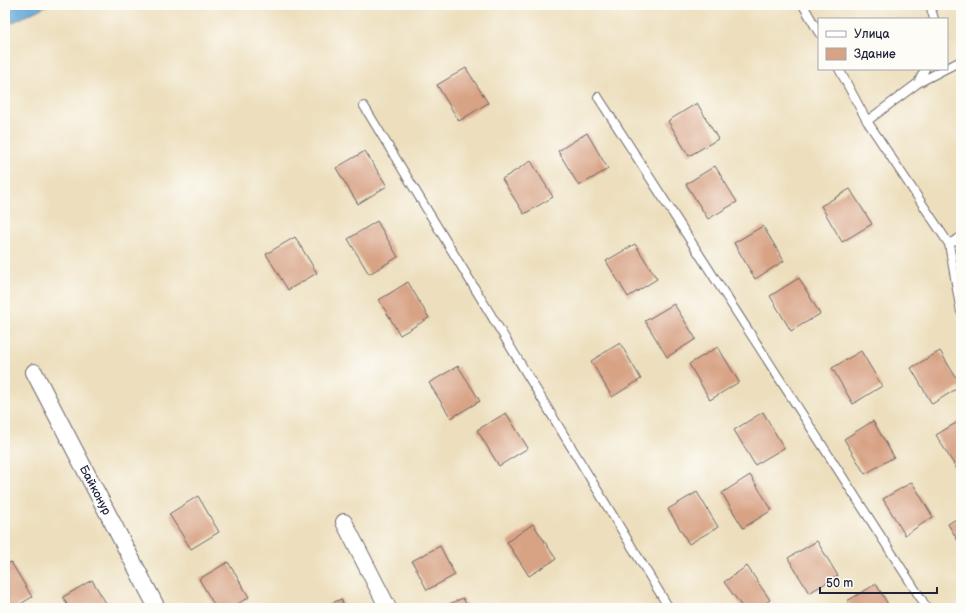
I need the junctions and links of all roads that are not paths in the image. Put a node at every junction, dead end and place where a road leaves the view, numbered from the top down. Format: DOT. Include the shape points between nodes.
graph roads {
  1 [pos="804,5"];
  2 [pos="930,5"];
  3 [pos="934,18"];
  4 [pos="818,31"];
  5 [pos="961,60"];
  6 [pos="948,67"];
  7 [pos="840,70"];
  8 [pos="924,70"];
  9 [pos="942,70"];
  10 [pos="918,83"];
  11 [pos="598,97"];
  12 [pos="364,106"];
  13 [pos="867,121"];
  14 [pos="961,237"];
  15 [pos="949,244"];
  16 [pos="961,312"];
  17 [pos="34,372"];
  18 [pos="344,522"];
  19 [pos="157,608"];
  20 [pos="388,608"];
  21 [pos="669,608"];
  22 [pos="926,608"];
  1 -- 4 [label="lane"];
  2 -- 3 [label="lane"];
  5 -- 6 [label="lane"];
  7 -- 13 [label="lane"];
  8 -- 10 [label="lane"];
  9 -- 10 [label="lane"];
  10 -- 13 [label="lane"];
  11 -- 22 [label="lane"];
  12 -- 21 [label="lane"];
  13 -- 15 [label="lane"];
  14 -- 15 [label="lane"];
  15 -- 16 [label="lane"];
  17 -- 19 [label="street, Байконур"];
  18 -- 20 [label="street"];
}
